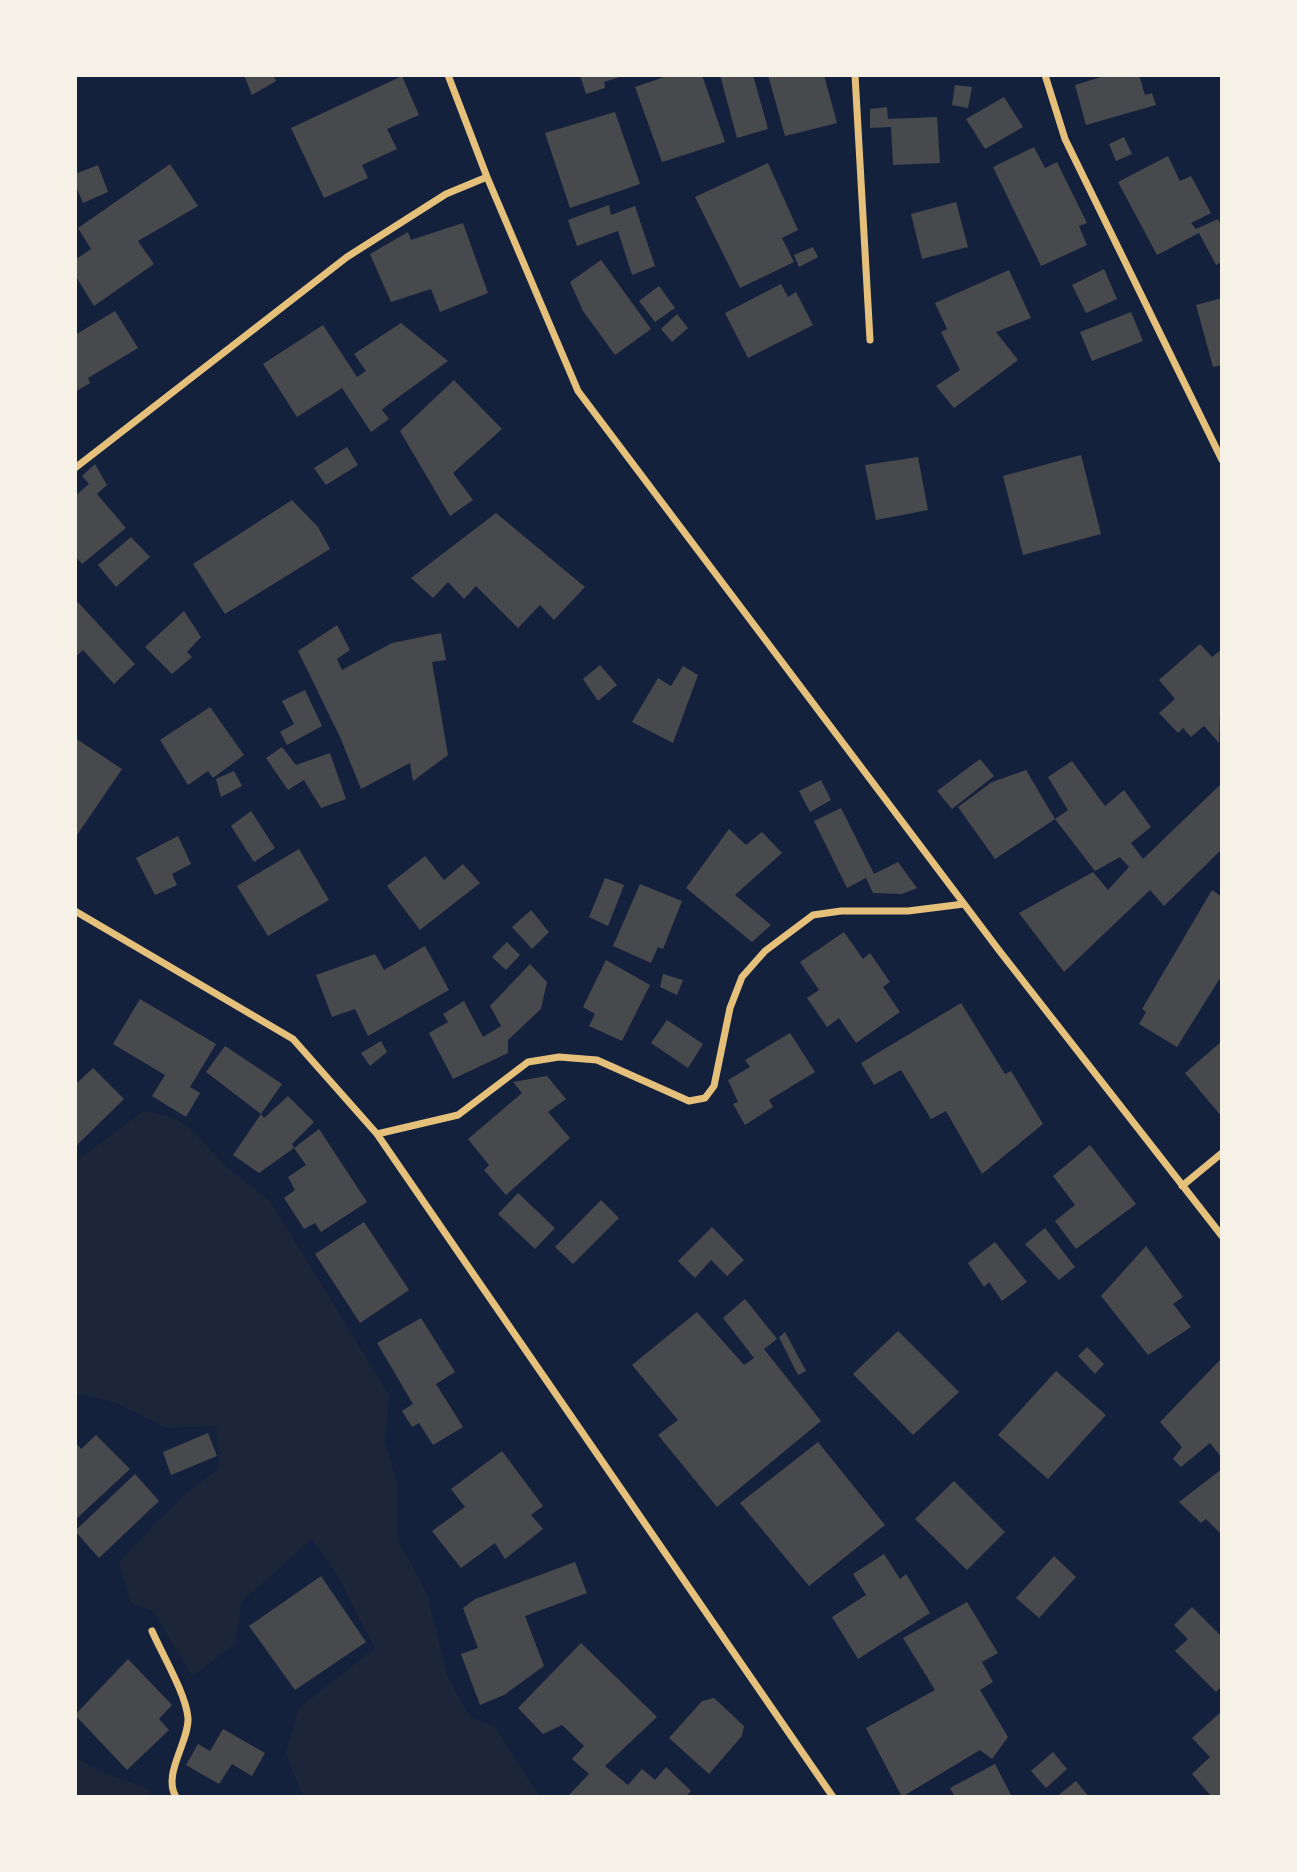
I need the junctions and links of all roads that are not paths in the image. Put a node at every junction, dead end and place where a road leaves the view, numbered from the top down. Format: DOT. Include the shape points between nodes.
graph roads {
  1 [pos="448,75"];
  2 [pos="855,75"];
  3 [pos="1045,75"];
  4 [pos="487,177"];
  5 [pos="870,340"];
  6 [pos="1222,460"];
  7 [pos="75,468"];
  8 [pos="964,904"];
  9 [pos="75,911"];
  10 [pos="377,1134"];
  11 [pos="1222,1153"];
  12 [pos="1182,1186"];
  13 [pos="1222,1236"];
  14 [pos="152,1631"];
  15 [pos="176,1797"];
  16 [pos="833,1797"];
  1 -- 4 [label="street"];
  2 -- 5 [label="street"];
  3 -- 6 [label="street" via="1065,139"];
  4 -- 7 [label="street" via="446,194 347,257"];
  4 -- 8 [label="street" via="578,391"];
  8 -- 10 [label="street" via="813,915 765,951 741,977 714,1086 705,1098 689,1101 597,1060 559,1057 528,1062 458,1115"];
  8 -- 12 [label="street"];
  9 -- 10 [label="street" via="293,1039"];
  10 -- 16 [label="street"];
  11 -- 12 [label="street"];
  12 -- 13 [label="street"];
  14 -- 15 [label="street" via="188,1714 173,1775"];
}
